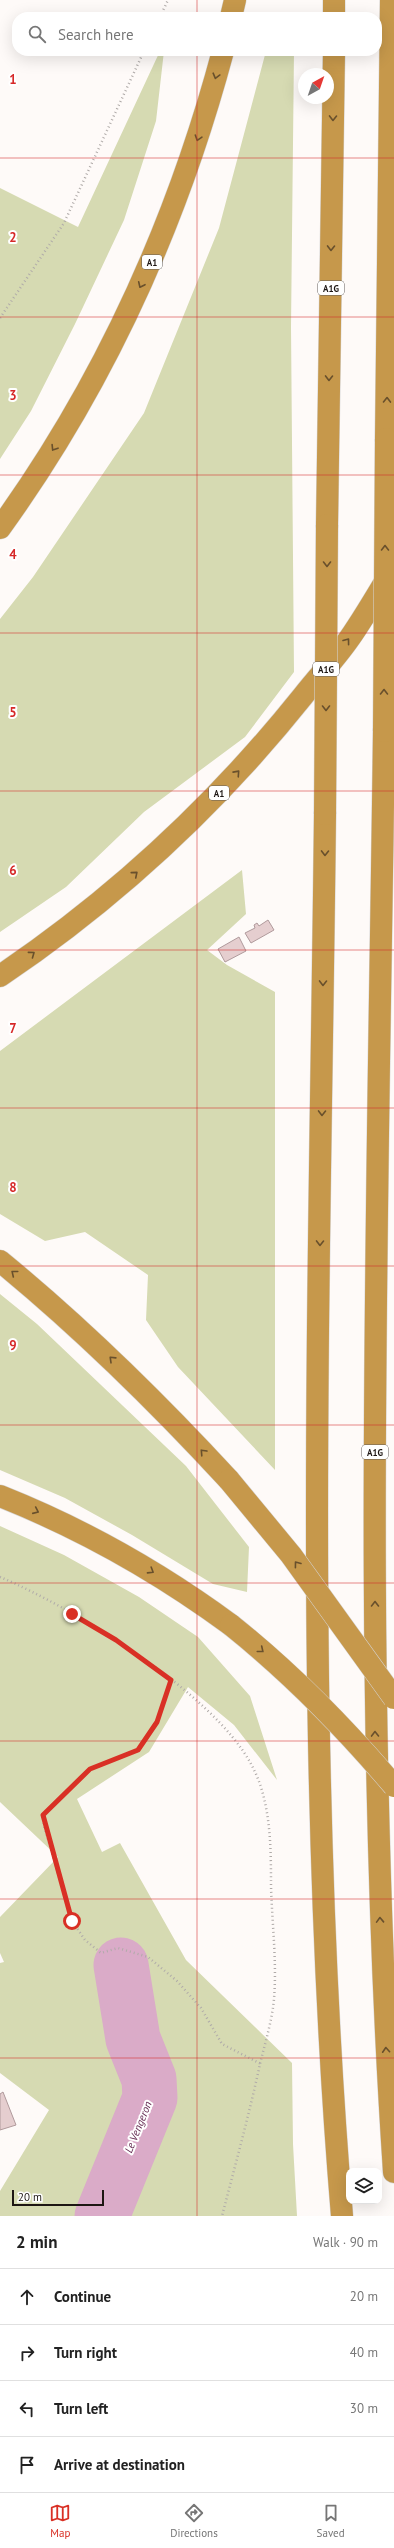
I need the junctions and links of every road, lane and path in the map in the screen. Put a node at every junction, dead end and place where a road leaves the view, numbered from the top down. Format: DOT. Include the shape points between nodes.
graph roads {
  1 [pos="168,0"];
  2 [pos="235,0"];
  3 [pos="334,0"];
  4 [pos="391,0"];
  5 [pos="162,12"];
  6 [pos="232,12"];
  7 [pos="334,12"];
  8 [pos="142,56"];
  9 [pos="221,56"];
  10 [pos="334,56"];
  11 [pos="0,318"];
  12 [pos="0,528"];
  13 [pos="394,568"];
  14 [pos="0,976"];
  15 [pos="0,1261"];
  16 [pos="0,1496"];
  17 [pos="0,1577"];
  18 [pos="171,1680"];
  19 [pos="394,1698"];
  20 [pos="394,1786"];
  21 [pos="260,2064"];
  22 [pos="394,2172"];
  23 [pos="222,2216"];
  24 [pos="342,2216"];
  1 -- 5 [label="path"];
  2 -- 6 [label="highway"];
  3 -- 7 [label="highway"];
  22 -- 4 [label="highway, A1G, one-way, bridge" via="385,2040 375,1720 375,1383"];
  8 -- 11 [label="path" via="64,223"];
  9 -- 12 [label="highway, A1, one-way" via="183,183 152,263 114,342 74,415 32,484"];
  10 -- 24 [label="highway, A1G, one-way, bridge" via="319,1368 319,1717 330,2044"];
  14 -- 13 [label="highway, A1, one-way" via="94,908 157,855 216,797 272,734 349,639"];
  19 -- 15 [label="highway, one-way, bridge" via="291,1555 229,1480 136,1382 87,1335"];
  16 -- 20 [label="highway, one-way, bridge" via="107,1545 167,1580 231,1625 303,1688 365,1751"];
  17 -- 18 [label="path" via="116,1640"];
  18 -- 21 [label="path" via="206,1709 243,1751 252,1765 266,1810 271,1857 274,1999"];
  18 -- 21 [label="path" via="157,1722 138,1750 90,1769 43,1815 44,1826 72,1921 85,1940 101,1953 118,1948 148,1957 177,1980 201,2008 222,2044"];
  21 -- 23 [label="path"];
}
